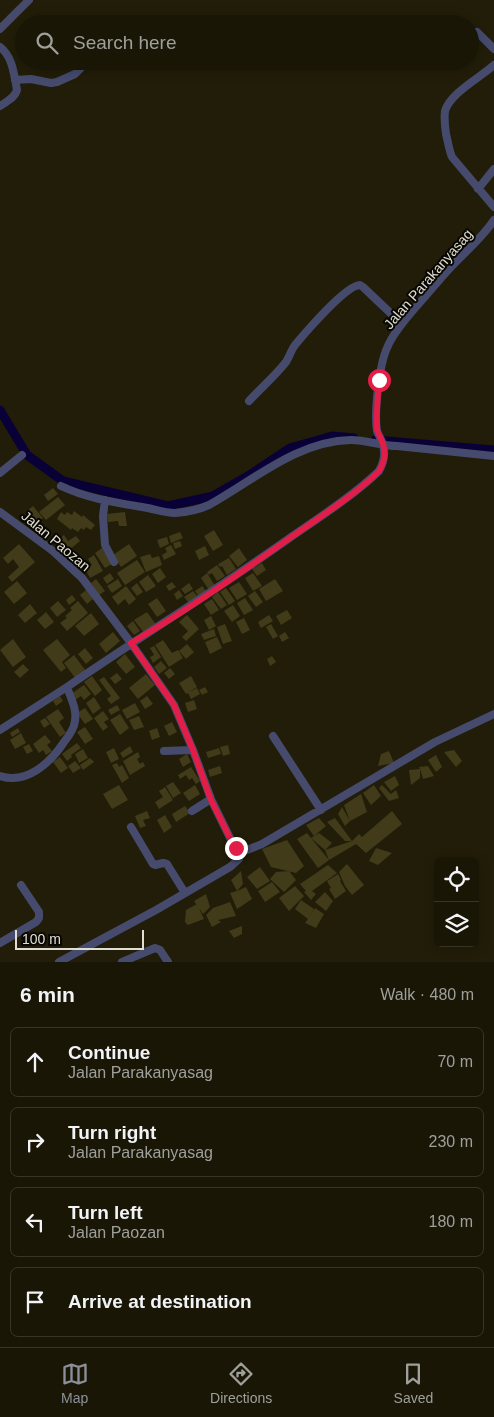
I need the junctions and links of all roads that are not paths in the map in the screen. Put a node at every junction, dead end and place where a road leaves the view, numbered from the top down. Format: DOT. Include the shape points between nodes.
graph roads {
  1 [pos="27,1"];
  2 [pos="0,29"];
  3 [pos="479,34"];
  4 [pos="0,47"];
  5 [pos="494,48"];
  6 [pos="493,67"];
  7 [pos="79,70"];
  8 [pos="15,80"];
  9 [pos="0,106"];
  10 [pos="494,169"];
  11 [pos="478,189"];
  12 [pos="494,207"];
  13 [pos="494,220"];
  14 [pos="402,324"];
  15 [pos="248,401"];
  16 [pos="383,444"];
  17 [pos="22,455"];
  18 [pos="494,456"];
  19 [pos="0,473"];
  20 [pos="61,486"];
  21 [pos="105,500"];
  22 [pos="0,512"];
  23 [pos="114,562"];
  24 [pos="131,643"];
  25 [pos="67,687"];
  26 [pos="494,714"];
  27 [pos="0,730"];
  28 [pos="274,736"];
  29 [pos="193,750"];
  30 [pos="164,751"];
  31 [pos="0,776"];
  32 [pos="211,800"];
  33 [pos="321,810"];
  34 [pos="192,811"];
  35 [pos="131,827"];
  36 [pos="240,851"];
  37 [pos="21,885"];
  38 [pos="184,893"];
  39 [pos="0,943"];
  40 [pos="59,962"];
  41 [pos="122,962"];
  42 [pos="168,962"];
  1 -- 2 [label="street"];
  3 -- 5 [label="street"];
  4 -- 8 [label="street" via="10,59"];
  6 -- 11 [label="street" via="461,90 445,111 450,151"];
  7 -- 8 [label="street" via="51,83"];
  8 -- 9 [label="street" via="15,95"];
  10 -- 11 [label="street"];
  11 -- 12 [label="street"];
  13 -- 14 [label="street, Jalan Parakanyasag"];
  14 -- 15 [label="street" via="363,287 355,286 311,326 286,361"];
  14 -- 16 [label="street, Jalan Parakanyasag" via="387,348 379,380 378,432"];
  16 -- 18 [label="street"];
  16 -- 21 [label="street" via="350,440 314,446 268,468 209,505 188,512 173,513"];
  16 -- 24 [label="street" via="385,453 379,471 354,492 269,553"];
  17 -- 19 [label="street"];
  20 -- 21 [label="street"];
  21 -- 23 [label="street" via="105,545"];
  22 -- 24 [label="street, Jalan Paozan" via="82,578"];
  24 -- 25 [label="street"];
  24 -- 29 [label="street, Jalan Paozan" via="174,705"];
  25 -- 27 [label="street"];
  25 -- 31 [label="street" via="76,712 75,723 58,752 38,770 21,778"];
  26 -- 33 [label="street" via="435,742"];
  28 -- 33 [label="street"];
  29 -- 30 [label="street"];
  29 -- 32 [label="street, Jalan Paozan"];
  32 -- 34 [label="street"];
  32 -- 36 [label="street, Jalan Paozan" via="232,842"];
  33 -- 36 [label="street" via="262,844"];
  35 -- 38 [label="street" via="152,864 167,864"];
  36 -- 38 [label="street" via="240,860"];
  37 -- 39 [label="street" via="40,918"];
  38 -- 40 [label="street"];
  41 -- 42 [label="street" via="155,948"];
}
